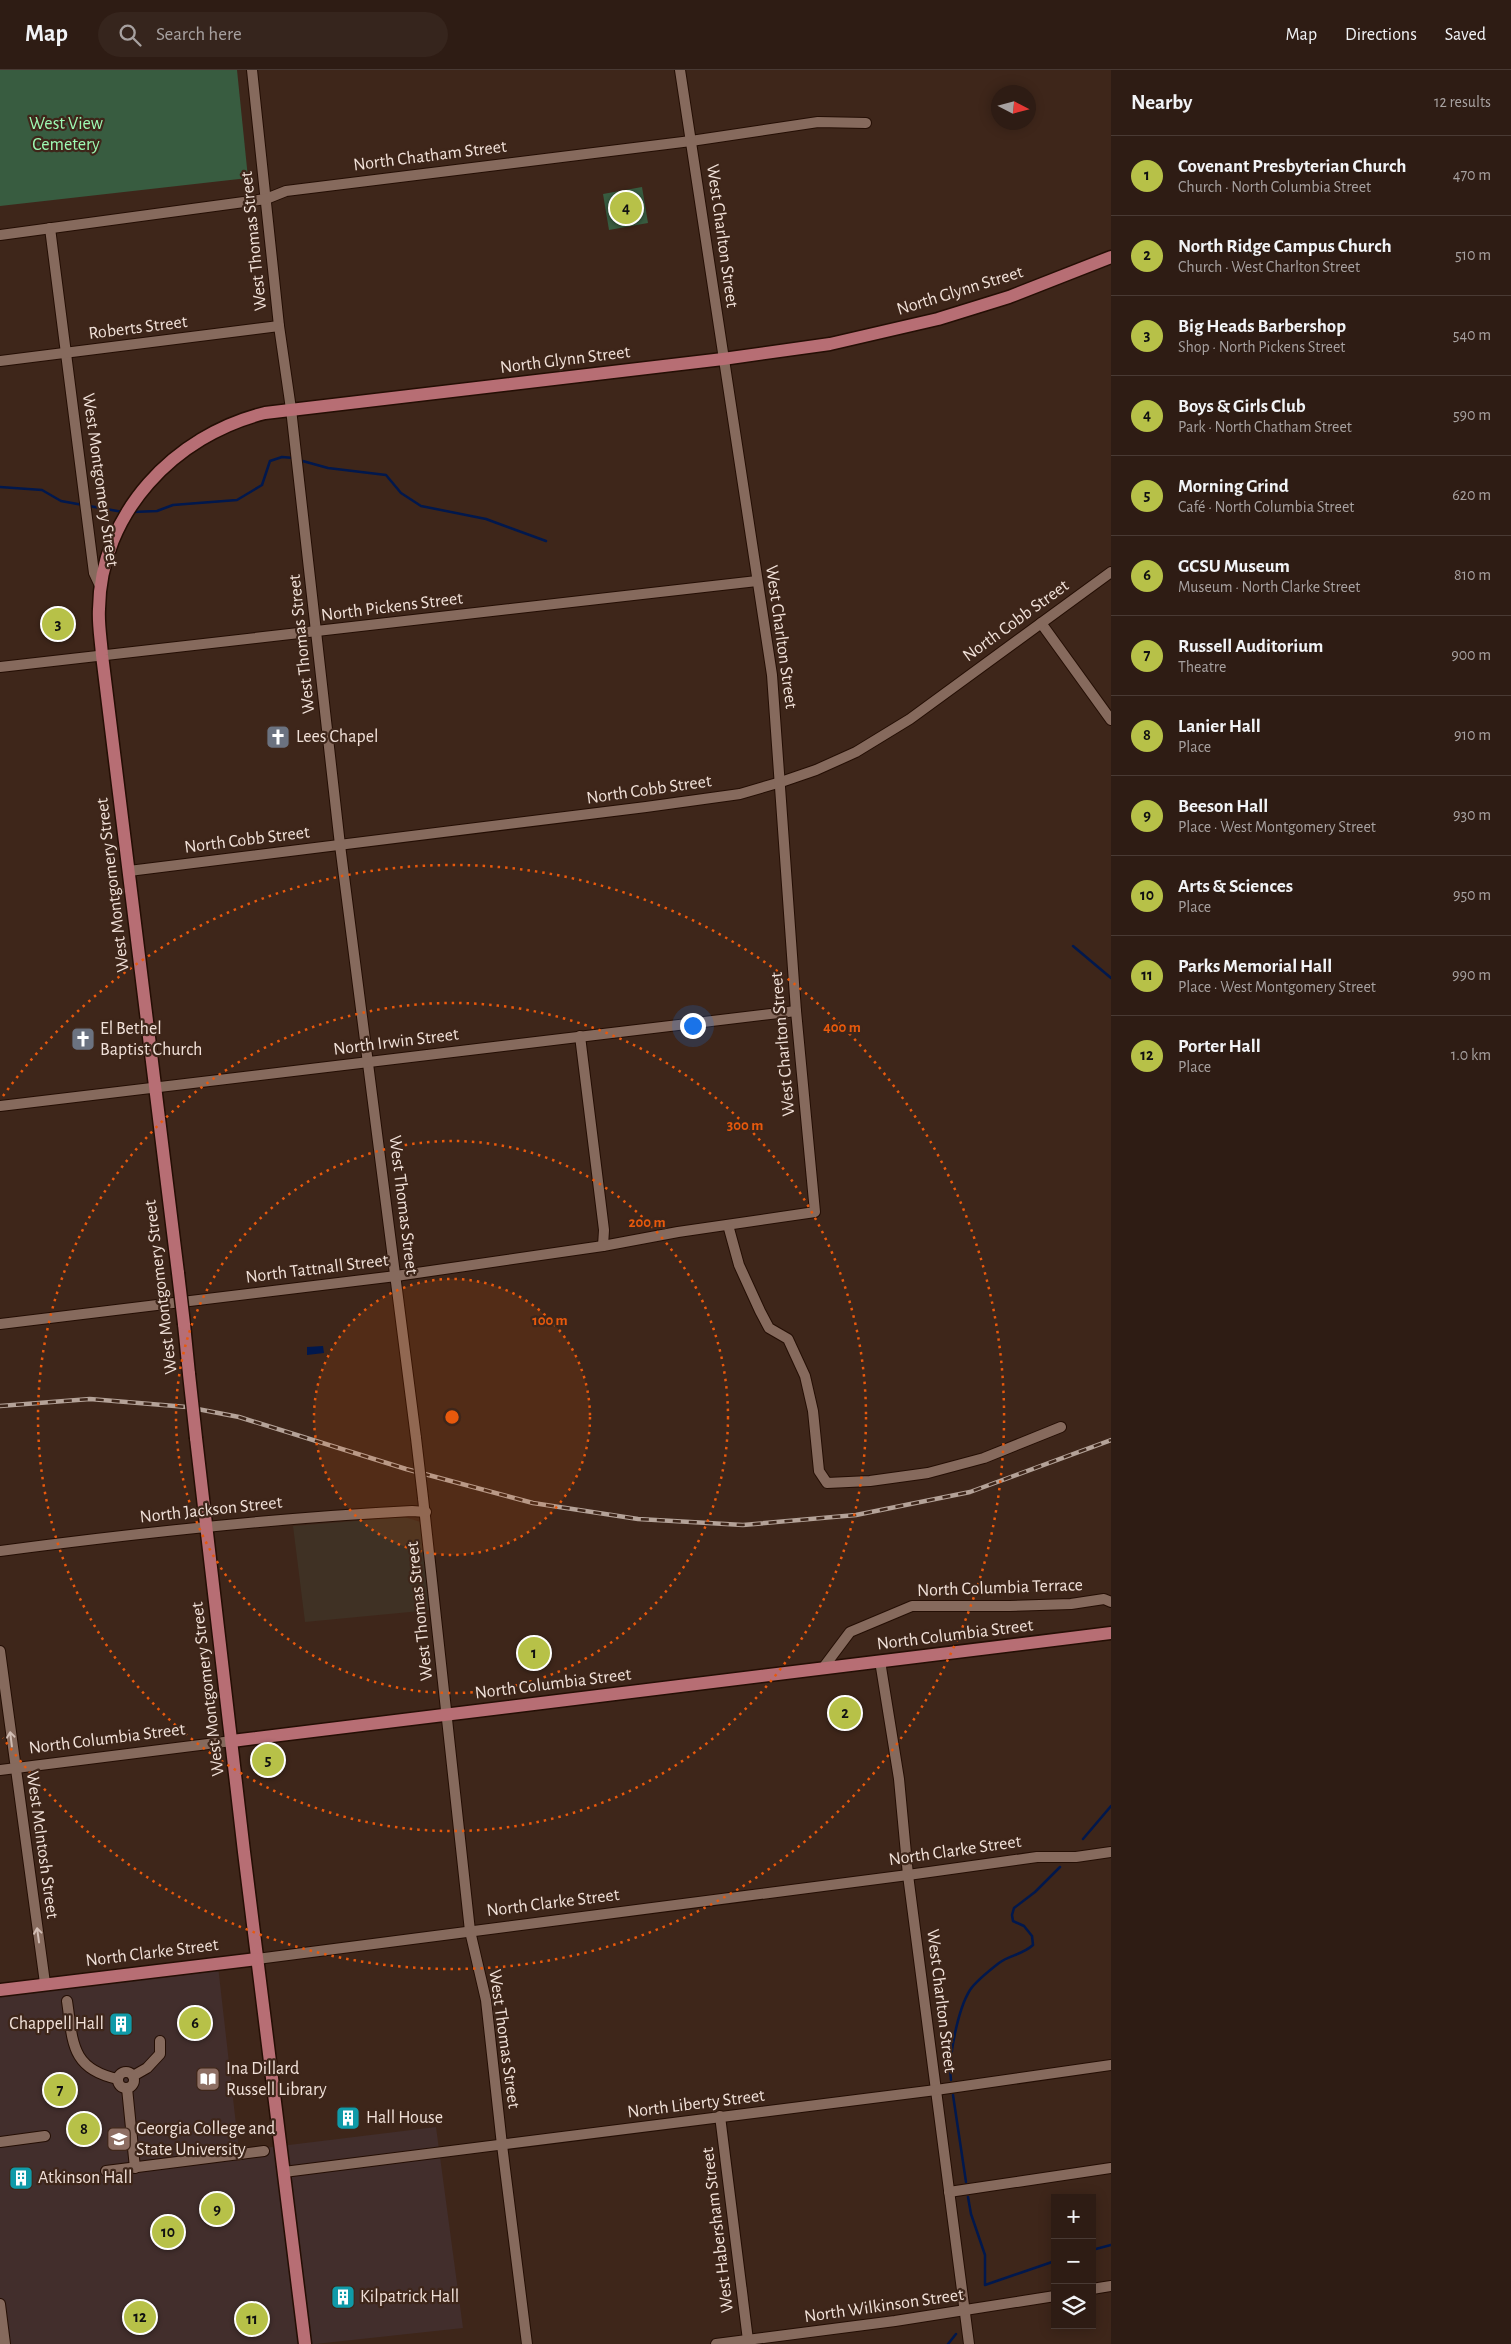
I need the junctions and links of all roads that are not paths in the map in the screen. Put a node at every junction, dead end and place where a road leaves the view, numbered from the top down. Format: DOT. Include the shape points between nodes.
graph roads {
  1 [pos="252,70"];
  2 [pos="680,70"];
  3 [pos="866,123"];
  4 [pos="691,141"];
  5 [pos="266,199"];
  6 [pos="50,228"];
  7 [pos="0,235"];
  8 [pos="1111,257"];
  9 [pos="279,326"];
  10 [pos="65,354"];
  11 [pos="723,359"];
  12 [pos="0,362"];
  13 [pos="291,409"];
  14 [pos="1111,572"];
  15 [pos="757,580"];
  16 [pos="101,588"];
  17 [pos="1041,623"];
  18 [pos="317,632"];
  19 [pos="102,655"];
  20 [pos="0,667"];
  21 [pos="1111,720"];
  22 [pos="781,782"];
  23 [pos="340,846"];
  24 [pos="129,871"];
  25 [pos="796,1011"];
  26 [pos="580,1036"];
  27 [pos="369,1061"];
  28 [pos="154,1087"];
  29 [pos="0,1106"];
  30 [pos="815,1212"];
  31 [pos="728,1225"];
  32 [pos="603,1246"];
  33 [pos="396,1276"];
  34 [pos="0,1324"];
  35 [pos="1061,1427"];
  36 [pos="426,1512"];
  37 [pos="206,1528"];
  38 [pos="0,1551"];
  39 [pos="1111,1602"];
  40 [pos="1111,1633"];
  41 [pos="0,1651"];
  42 [pos="880,1661"];
  43 [pos="823,1668"];
  44 [pos="448,1714"];
  45 [pos="232,1741"];
  46 [pos="15,1768"];
  47 [pos="0,1770"];
  48 [pos="1111,1852"];
  49 [pos="908,1876"];
  50 [pos="470,1931"];
  51 [pos="257,1959"];
  52 [pos="45,1983"];
  53 [pos="0,1990"];
  54 [pos="67,2000"];
  55 [pos="160,2041"];
  56 [pos="1111,2065"];
  57 [pos="133,2076"];
  58 [pos="118,2079"];
  59 [pos="127,2088"];
  60 [pos="936,2090"];
  61 [pos="720,2116"];
  62 [pos="45,2136"];
  63 [pos="0,2142"];
  64 [pos="502,2145"];
  65 [pos="264,2151"];
  66 [pos="135,2168"];
  67 [pos="1111,2168"];
  68 [pos="106,2170"];
  69 [pos="284,2172"];
  70 [pos="950,2192"];
  71 [pos="1111,2286"];
  72 [pos="1096,2288"];
  73 [pos="1051,2297"];
  74 [pos="0,2304"];
  75 [pos="965,2311"];
  76 [pos="748,2340"];
  77 [pos="5,2344"];
  78 [pos="305,2344"];
  79 [pos="528,2344"];
  80 [pos="716,2344"];
  81 [pos="969,2344"];
  1 -- 5 [label="street, West Thomas Street"];
  2 -- 4 [label="street, West Charlton Street"];
  3 -- 4 [label="street, North Chatham Street" via="818,122"];
  4 -- 5 [label="street, North Chatham Street" via="286,191"];
  4 -- 11 [label="street, West Charlton Street"];
  5 -- 6 [label="street, North Chatham Street"];
  5 -- 9 [label="street, West Thomas Street"];
  6 -- 7 [label="street, North Chatham Street"];
  6 -- 10 [label="street, West Montgomery Street"];
  8 -- 11 [label="main road, North Glynn Street" via="1009,297 938,319 830,344"];
  9 -- 10 [label="street, Roberts Street"];
  9 -- 13 [label="street, West Thomas Street"];
  10 -- 12 [label="street, Roberts Street"];
  10 -- 16 [label="street, West Montgomery Street" via="94,573"];
  11 -- 13 [label="main road, North Glynn Street"];
  11 -- 15 [label="street, West Charlton Street"];
  13 -- 16 [label="main road, North Glynn Street" via="252,416 218,429 186,448 161,469 135,500 120,526 105,565"];
  13 -- 18 [label="street, West Thomas Street"];
  14 -- 17 [label="street, North Cobb Street"];
  15 -- 18 [label="street, North Pickens Street"];
  15 -- 22 [label="street, West Charlton Street" via="772,675"];
  16 -- 19 [label="main road, West Montgomery Street" via="98,609"];
  17 -- 21 [label="street"];
  17 -- 22 [label="street, North Cobb Street" via="910,719 856,752"];
  18 -- 19 [label="street, North Pickens Street"];
  18 -- 23 [label="street, West Thomas Street"];
  19 -- 20 [label="street, North Pickens Street"];
  19 -- 24 [label="main road, West Montgomery Street"];
  22 -- 23 [label="street, North Cobb Street" via="740,794"];
  22 -- 25 [label="street, West Charlton Street"];
  23 -- 24 [label="street, North Cobb Street"];
  23 -- 27 [label="street, West Thomas Street"];
  24 -- 28 [label="main road, West Montgomery Street"];
  25 -- 26 [label="street, North Irwin Street"];
  25 -- 30 [label="street, West Charlton Street"];
  26 -- 27 [label="street, North Irwin Street"];
  26 -- 32 [label="street" via="604,1230"];
  27 -- 28 [label="street, North Irwin Street"];
  27 -- 33 [label="street, West Thomas Street"];
  28 -- 29 [label="street, North Irwin Street"];
  28 -- 37 [label="main road, West Montgomery Street, bridge"];
  30 -- 31 [label="street, North Tattnall Street"];
  31 -- 32 [label="street, North Tattnall Street"];
  31 -- 35 [label="street" via="739,1265 760,1311 769,1328 788,1339 805,1376 819,1471 827,1483 928,1473 984,1458"];
  32 -- 33 [label="street, North Tattnall Street"];
  33 -- 34 [label="street, North Tattnall Street"];
  33 -- 36 [label="street, West Thomas Street, bridge"];
  36 -- 37 [label="street, North Jackson Street" via="309,1516"];
  36 -- 44 [label="street, West Thomas Street"];
  37 -- 38 [label="street, North Jackson Street" via="119,1535"];
  37 -- 45 [label="main road, West Montgomery Street"];
  39 -- 43 [label="street, North Columbia Terrace" via="1104,1598 1071,1604 912,1606 850,1632"];
  40 -- 42 [label="main road, North Columbia Street"];
  46 -- 41 [label="street, West McIntosh Street, one-way"];
  42 -- 43 [label="main road, North Columbia Street"];
  42 -- 49 [label="street, West Charlton Street" via="899,1779"];
  43 -- 44 [label="main road, North Columbia Street"];
  44 -- 45 [label="main road, North Columbia Street"];
  44 -- 50 [label="street, West Thomas Street"];
  45 -- 46 [label="street, North Columbia Street"];
  45 -- 51 [label="main road, West Montgomery Street"];
  46 -- 47 [label="street, North Columbia Street"];
  52 -- 46 [label="street, West McIntosh Street, one-way"];
  48 -- 49 [label="street, North Clarke Street" via="1076,1857 1037,1857"];
  49 -- 50 [label="street, North Clarke Street"];
  49 -- 60 [label="street, West Charlton Street"];
  50 -- 51 [label="street, North Clarke Street"];
  50 -- 64 [label="street, West Thomas Street" via="486,2000"];
  51 -- 52 [label="main road, North Clarke Street"];
  51 -- 69 [label="main road, West Montgomery Street"];
  52 -- 53 [label="main road, North Clarke Street"];
  54 -- 58 [label="street" via="74,2050 95,2071"];
  55 -- 57 [label="street" via="160,2054 147,2068"];
  56 -- 60 [label="street, North Liberty Street"];
  57 -- 58 [label="street" via="125,2072"];
  57 -- 59 [label="street" via="133,2084"];
  58 -- 59 [label="street" via="120,2085"];
  59 -- 66 [label="street"];
  60 -- 61 [label="street, North Liberty Street"];
  60 -- 70 [label="street, West Charlton Street"];
  61 -- 64 [label="street, North Liberty Street"];
  61 -- 76 [label="street, West Habersham Street"];
  62 -- 63 [label="street"];
  64 -- 69 [label="street, North Liberty Street"];
  64 -- 79 [label="street, West Thomas Street"];
  65 -- 66 [label="street"];
  66 -- 68 [label="street"];
  67 -- 70 [label="street"];
  69 -- 78 [label="main road, West Montgomery Street"];
  70 -- 75 [label="street, West Charlton Street"];
  71 -- 72 [label="street"];
  73 -- 75 [label="street, North Wilkinson Street"];
  74 -- 77 [label="street"];
  75 -- 76 [label="street, North Wilkinson Street"];
  75 -- 81 [label="street, West Charlton Street"];
  76 -- 80 [label="street, North Wilkinson Street"];
}
